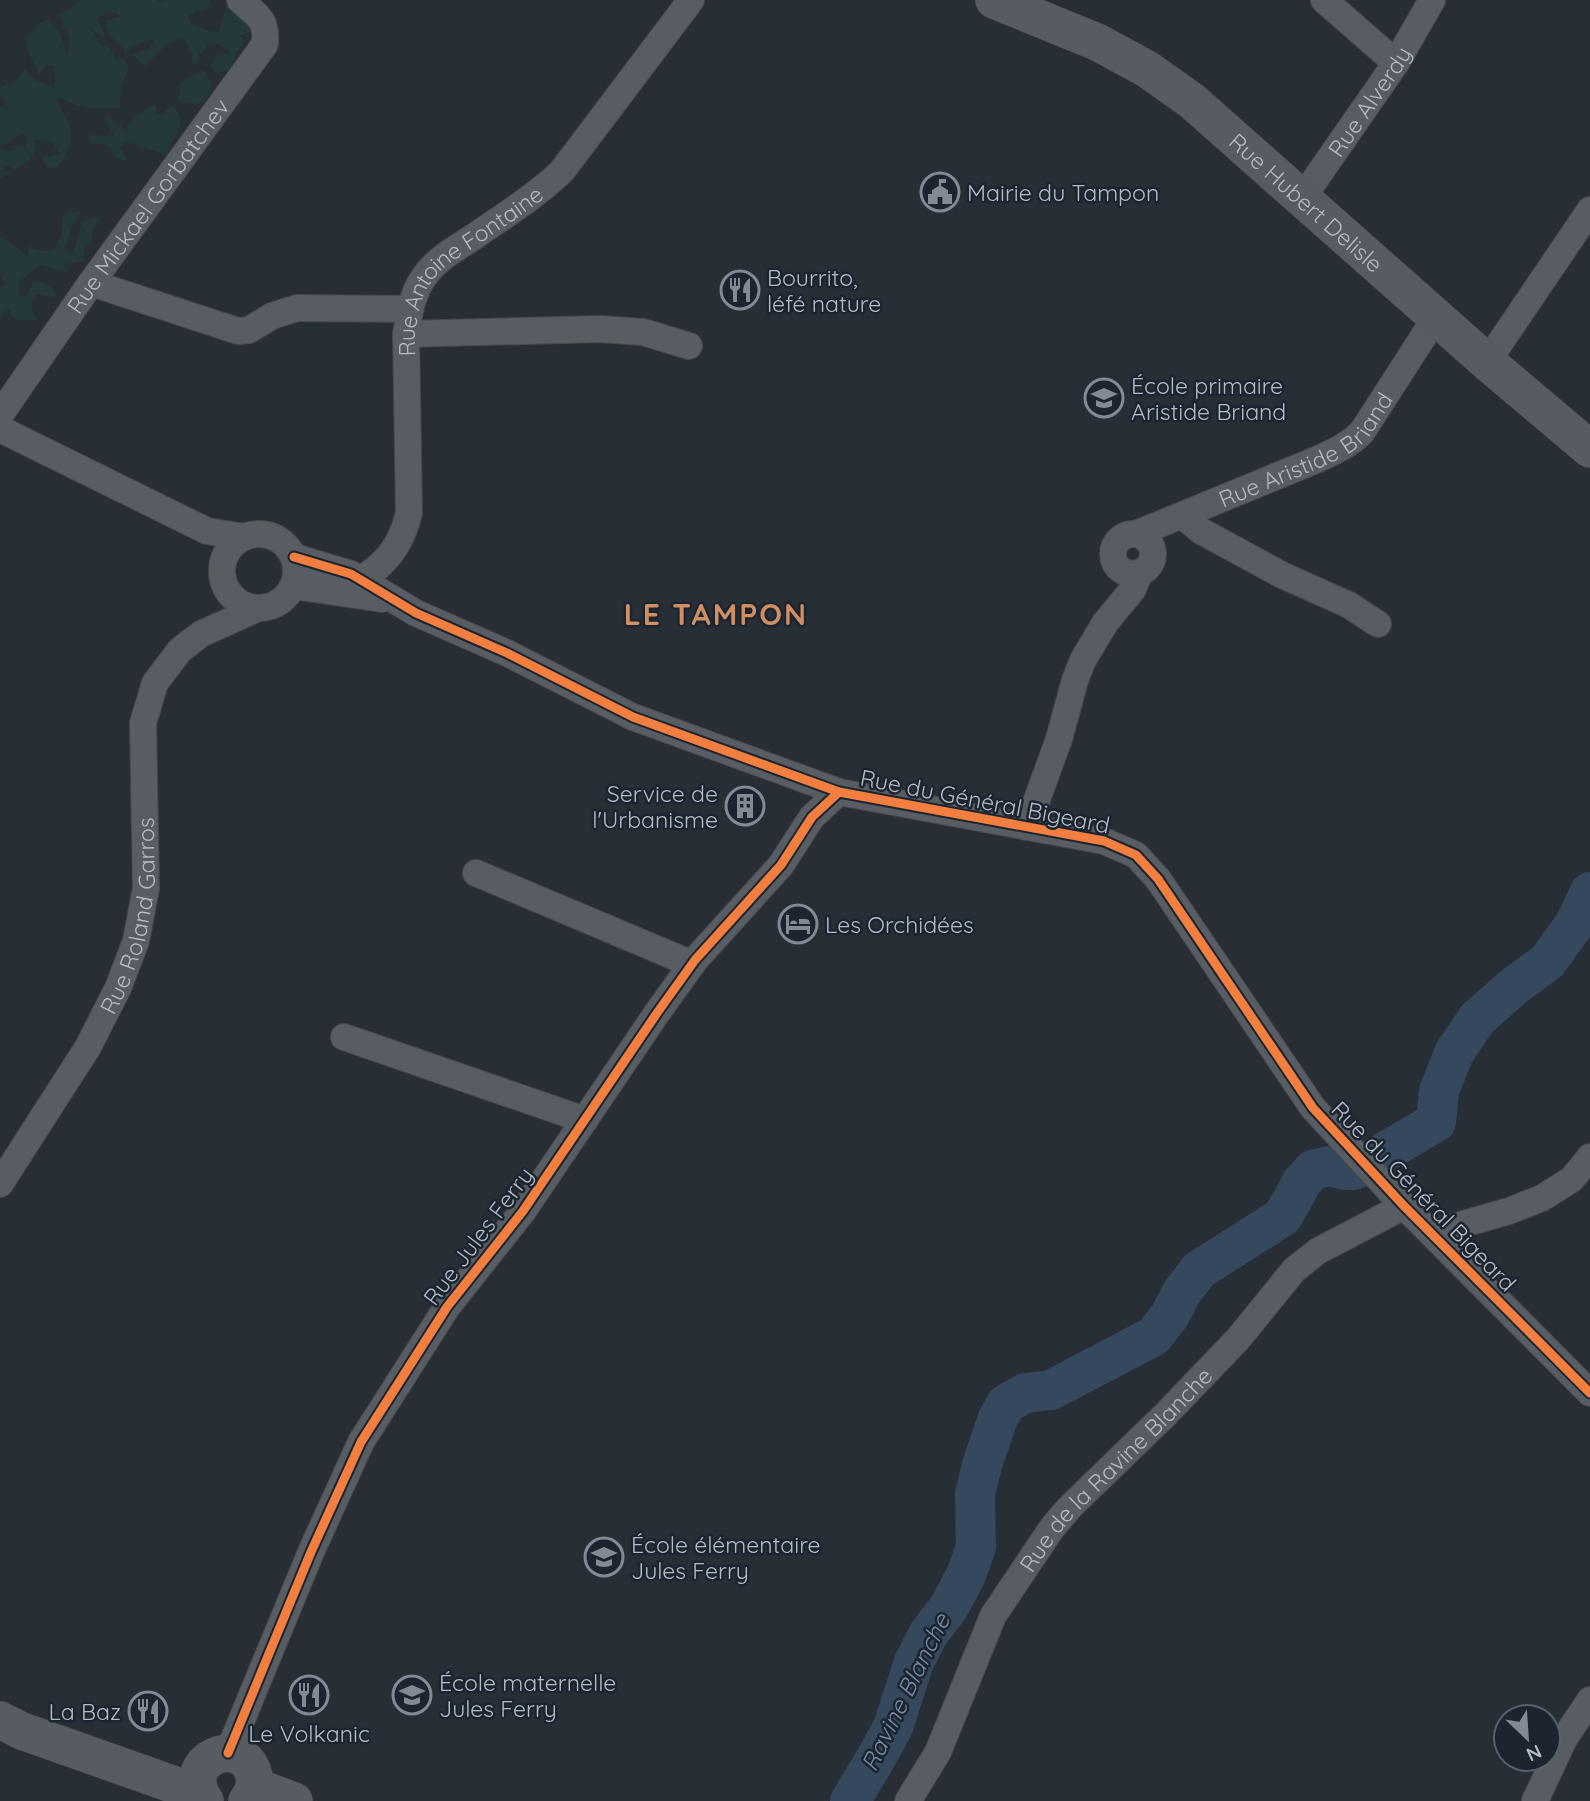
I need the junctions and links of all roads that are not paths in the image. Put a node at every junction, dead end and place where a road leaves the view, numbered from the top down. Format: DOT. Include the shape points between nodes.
graph roads {
  1 [pos="240,0"];
  2 [pos="691,0"];
  3 [pos="994,0"];
  4 [pos="1324,0"];
  5 [pos="1432,0"];
  6 [pos="1396,63"];
  7 [pos="1300,198"];
  8 [pos="1590,211"];
  9 [pos="91,283"];
  10 [pos="1436,317"];
  11 [pos="408,321"];
  12 [pos="689,346"];
  13 [pos="1487,362"];
  14 [pos="0,415"];
  15 [pos="0,429"];
  16 [pos="1590,449"];
  17 [pos="1183,516"];
  18 [pos="1136,534"];
  19 [pos="235,546"];
  20 [pos="294,557"];
  21 [pos="1114,559"];
  22 [pos="1140,572"];
  23 [pos="359,580"];
  24 [pos="294,586"];
  25 [pos="228,593"];
  26 [pos="394,601"];
  27 [pos="256,609"];
  28 [pos="1105,623"];
  29 [pos="1378,624"];
  30 [pos="201,634"];
  31 [pos="839,792"];
  32 [pos="1027,827"];
  33 [pos="476,873"];
  34 [pos="692,964"];
  35 [pos="344,1037"];
  36 [pos="585,1120"];
  37 [pos="1590,1157"];
  38 [pos="0,1184"];
  39 [pos="1404,1206"];
  40 [pos="1436,1237"];
  41 [pos="1590,1393"];
  42 [pos="1590,1700"];
  43 [pos="0,1712"];
  44 [pos="0,1720"];
  45 [pos="209,1778"];
  46 [pos="251,1791"];
  47 [pos="294,1801"];
  48 [pos="908,1801"];
  49 [pos="1535,1801"];
  1 -- 9 [label="street, Rue Mickael Gorbatchev" via="266,29 265,44"];
  2 -- 11 [label="street, Rue Antoine Fontaine" via="562,171 444,257 425,276"];
  3 -- 7 [label="main road, Rue Hubert Delisle" via="1097,42 1147,69 1192,101"];
  4 -- 6 [label="street"];
  5 -- 6 [label="street, Rue Alverdy"];
  6 -- 7 [label="street, Rue Alverdy"];
  7 -- 10 [label="main road, Rue Hubert Delisle"];
  8 -- 13 [label="street"];
  9 -- 11 [label="street" via="238,331 297,309"];
  9 -- 14 [label="street, Rue Mickael Gorbatchev"];
  10 -- 13 [label="main road, Rue Hubert Delisle"];
  10 -- 17 [label="street, Rue Aristide Briand" via="1352,442"];
  11 -- 12 [label="street" via="643,332"];
  11 -- 23 [label="street, Rue Antoine Fontaine" via="409,513 398,546"];
  13 -- 16 [label="main road, Rue Hubert Delisle"];
  15 -- 19 [label="street"];
  17 -- 18 [label="street, Rue Aristide Briand"];
  17 -- 29 [label="street" via="1201,531"];
  18 -- 21 [label="street, Rue Aristide Briand" via="1118,541"];
  18 -- 22 [label="street, Rue Aristide Briand" via="1147,540 1152,551 1150,564"];
  19 -- 20 [label="street" via="256,534 268,535 279,539"];
  19 -- 25 [label="street" via="221,574"];
  20 -- 23 [label="street, Rue du Général Bigeard"];
  20 -- 24 [label="street"];
  21 -- 22 [label="street" via="1121,570"];
  21 -- 28 [label="street, Rue Aristide Briand"];
  22 -- 28 [label="street, Rue Aristide Briand" via="1133,589"];
  23 -- 26 [label="street, Rue du Général Bigeard"];
  24 -- 26 [label="street, Rue du Général Bigeard"];
  24 -- 27 [label="street" via="281,602"];
  25 -- 27 [label="street"];
  25 -- 30 [label="street, Rue Roland Garros"];
  26 -- 31 [label="street, Rue du Général Bigeard" via="633,717"];
  27 -- 30 [label="street, Rue Roland Garros"];
  28 -- 32 [label="street, Rue Aristide Briand" via="1074,681"];
  30 -- 38 [label="street, Rue Roland Garros" via="180,650 155,683 143,723 146,888 123,976 88,1047"];
  31 -- 32 [label="street, Rue du Général Bigeard"];
  31 -- 34 [label="street, Rue Jules Ferry" via="811,817 781,865"];
  32 -- 39 [label="street, Rue du Général Bigeard" via="1104,841 1136,855 1148,866 1313,1108"];
  33 -- 34 [label="street"];
  34 -- 36 [label="street, Rue Jules Ferry"];
  35 -- 36 [label="street"];
  36 -- 45 [label="street, Rue Jules Ferry" via="523,1211 447,1307 361,1442"];
  37 -- 40 [label="street" via="1572,1179 1542,1198 1446,1229"];
  39 -- 40 [label="street, Rue du Général Bigeard"];
  39 -- 48 [label="street, Rue de la Ravine Blanche" via="1318,1251 1294,1270 1238,1339 1052,1528 993,1616 938,1752"];
  40 -- 41 [label="street, Rue du Général Bigeard"];
  42 -- 49 [label="street" via="1564,1739"];
  43 -- 45 [label="main road"];
  44 -- 45 [label="main road" via="22,1731"];
  45 -- 46 [label="main road" via="236,1755 249,1764"];
  46 -- 47 [label="main road" via="261,1789"];
}
